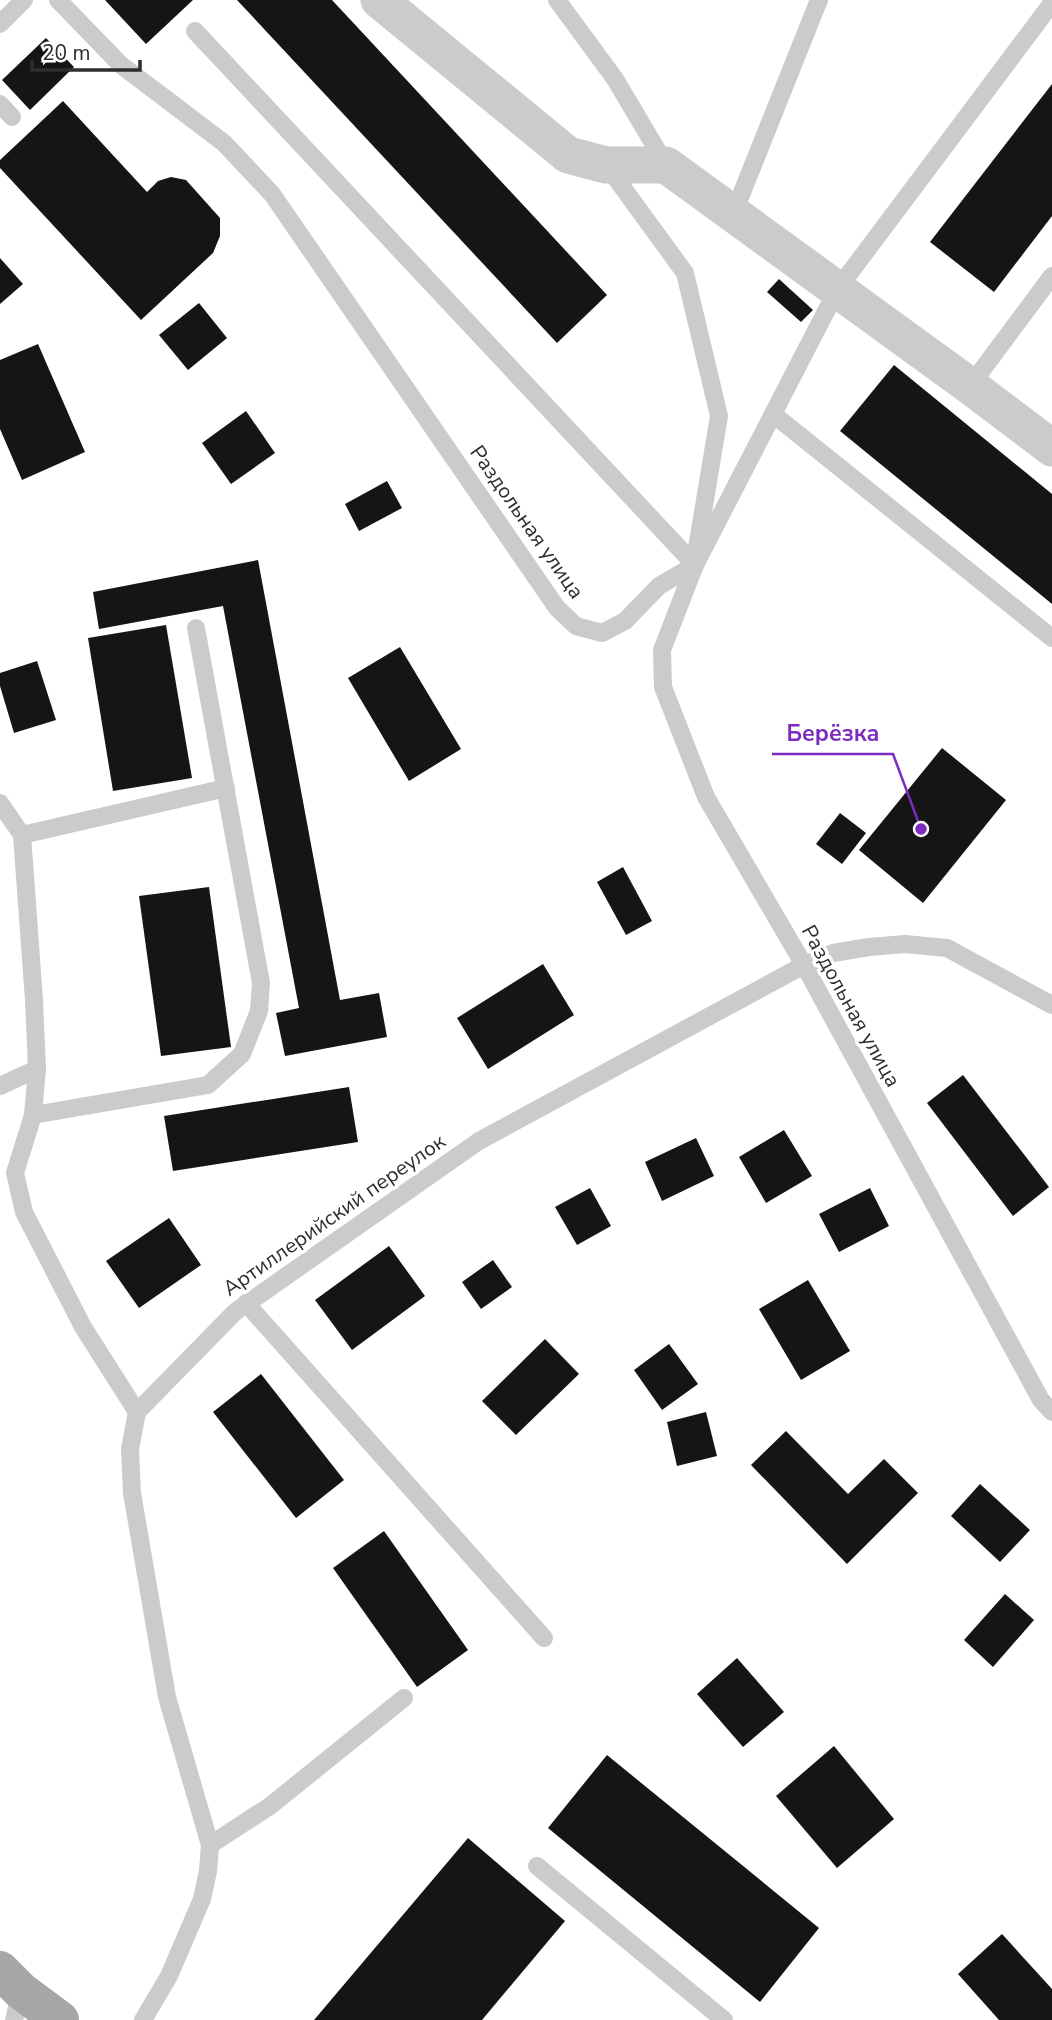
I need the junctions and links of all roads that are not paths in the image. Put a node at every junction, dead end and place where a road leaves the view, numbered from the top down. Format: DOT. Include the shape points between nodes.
graph roads {
  1 [pos="24,0"];
  2 [pos="58,0"];
  3 [pos="379,0"];
  4 [pos="557,0"];
  5 [pos="819,0"];
  6 [pos="1052,2"];
  7 [pos="0,24"];
  8 [pos="195,31"];
  9 [pos="606,165"];
  10 [pos="666,165"];
  11 [pos="733,215"];
  12 [pos="1052,276"];
  13 [pos="837,290"];
  14 [pos="970,386"];
  15 [pos="773,414"];
  16 [pos="1052,448"];
  17 [pos="695,565"];
  18 [pos="196,628"];
  19 [pos="1052,638"];
  20 [pos="226,788"];
  21 [pos="0,803"];
  22 [pos="22,835"];
  23 [pos="804,965"];
  24 [pos="1052,1005"];
  25 [pos="37,1069"];
  26 [pos="0,1086"];
  27 [pos="33,1115"];
  28 [pos="246,1303"];
  29 [pos="137,1412"];
  30 [pos="1052,1412"];
  31 [pos="544,1638"];
  32 [pos="404,1698"];
  33 [pos="210,1845"];
  34 [pos="537,1866"];
  35 [pos="12,1994"];
  36 [pos="60,2020"];
  37 [pos="143,2020"];
  38 [pos="723,2020"];
  1 -- 7 [label="lane"];
  2 -- 17 [label="lane, Раздольная улица" via="121,65 224,143 272,194 557,608 576,626 602,633 625,621 659,586"];
  3 -- 9 [label="street" via="568,155"];
  4 -- 10 [label="lane" via="615,79"];
  5 -- 11 [label="lane"];
  6 -- 13 [label="lane"];
  8 -- 17 [label="lane"];
  9 -- 10 [label="street"];
  9 -- 17 [label="lane" via="685,273 719,416"];
  10 -- 11 [label="street"];
  11 -- 13 [label="street"];
  12 -- 14 [label="lane"];
  13 -- 14 [label="street"];
  13 -- 15 [label="lane"];
  14 -- 16 [label="street"];
  15 -- 17 [label="lane"];
  15 -- 19 [label="lane"];
  17 -- 23 [label="lane, Раздольная улица" via="662,650 663,687 706,797"];
  18 -- 20 [label="lane"];
  20 -- 22 [label="lane"];
  20 -- 27 [label="lane" via="261,983 259,1011 242,1054 208,1085"];
  21 -- 22 [label="lane"];
  22 -- 25 [label="lane"];
  23 -- 24 [label="lane, Артиллерийский переулок" via="833,953 869,947 947,948"];
  23 -- 28 [label="lane, Артиллерийский переулок" via="479,1141"];
  23 -- 30 [label="lane, Раздольная улица" via="1041,1400"];
  25 -- 26 [label="lane"];
  25 -- 27 [label="lane"];
  27 -- 29 [label="lane" via="15,1173 24,1212 83,1327"];
  28 -- 29 [label="lane, Артиллерийский переулок"];
  28 -- 31 [label="lane"];
  29 -- 33 [label="lane" via="130,1449 132,1493 167,1697"];
  32 -- 33 [label="lane" via="270,1806"];
  33 -- 37 [label="lane" via="202,1899 169,1976"];
  34 -- 38 [label="lane"];
  35 -- 36 [label="main road"];
}
